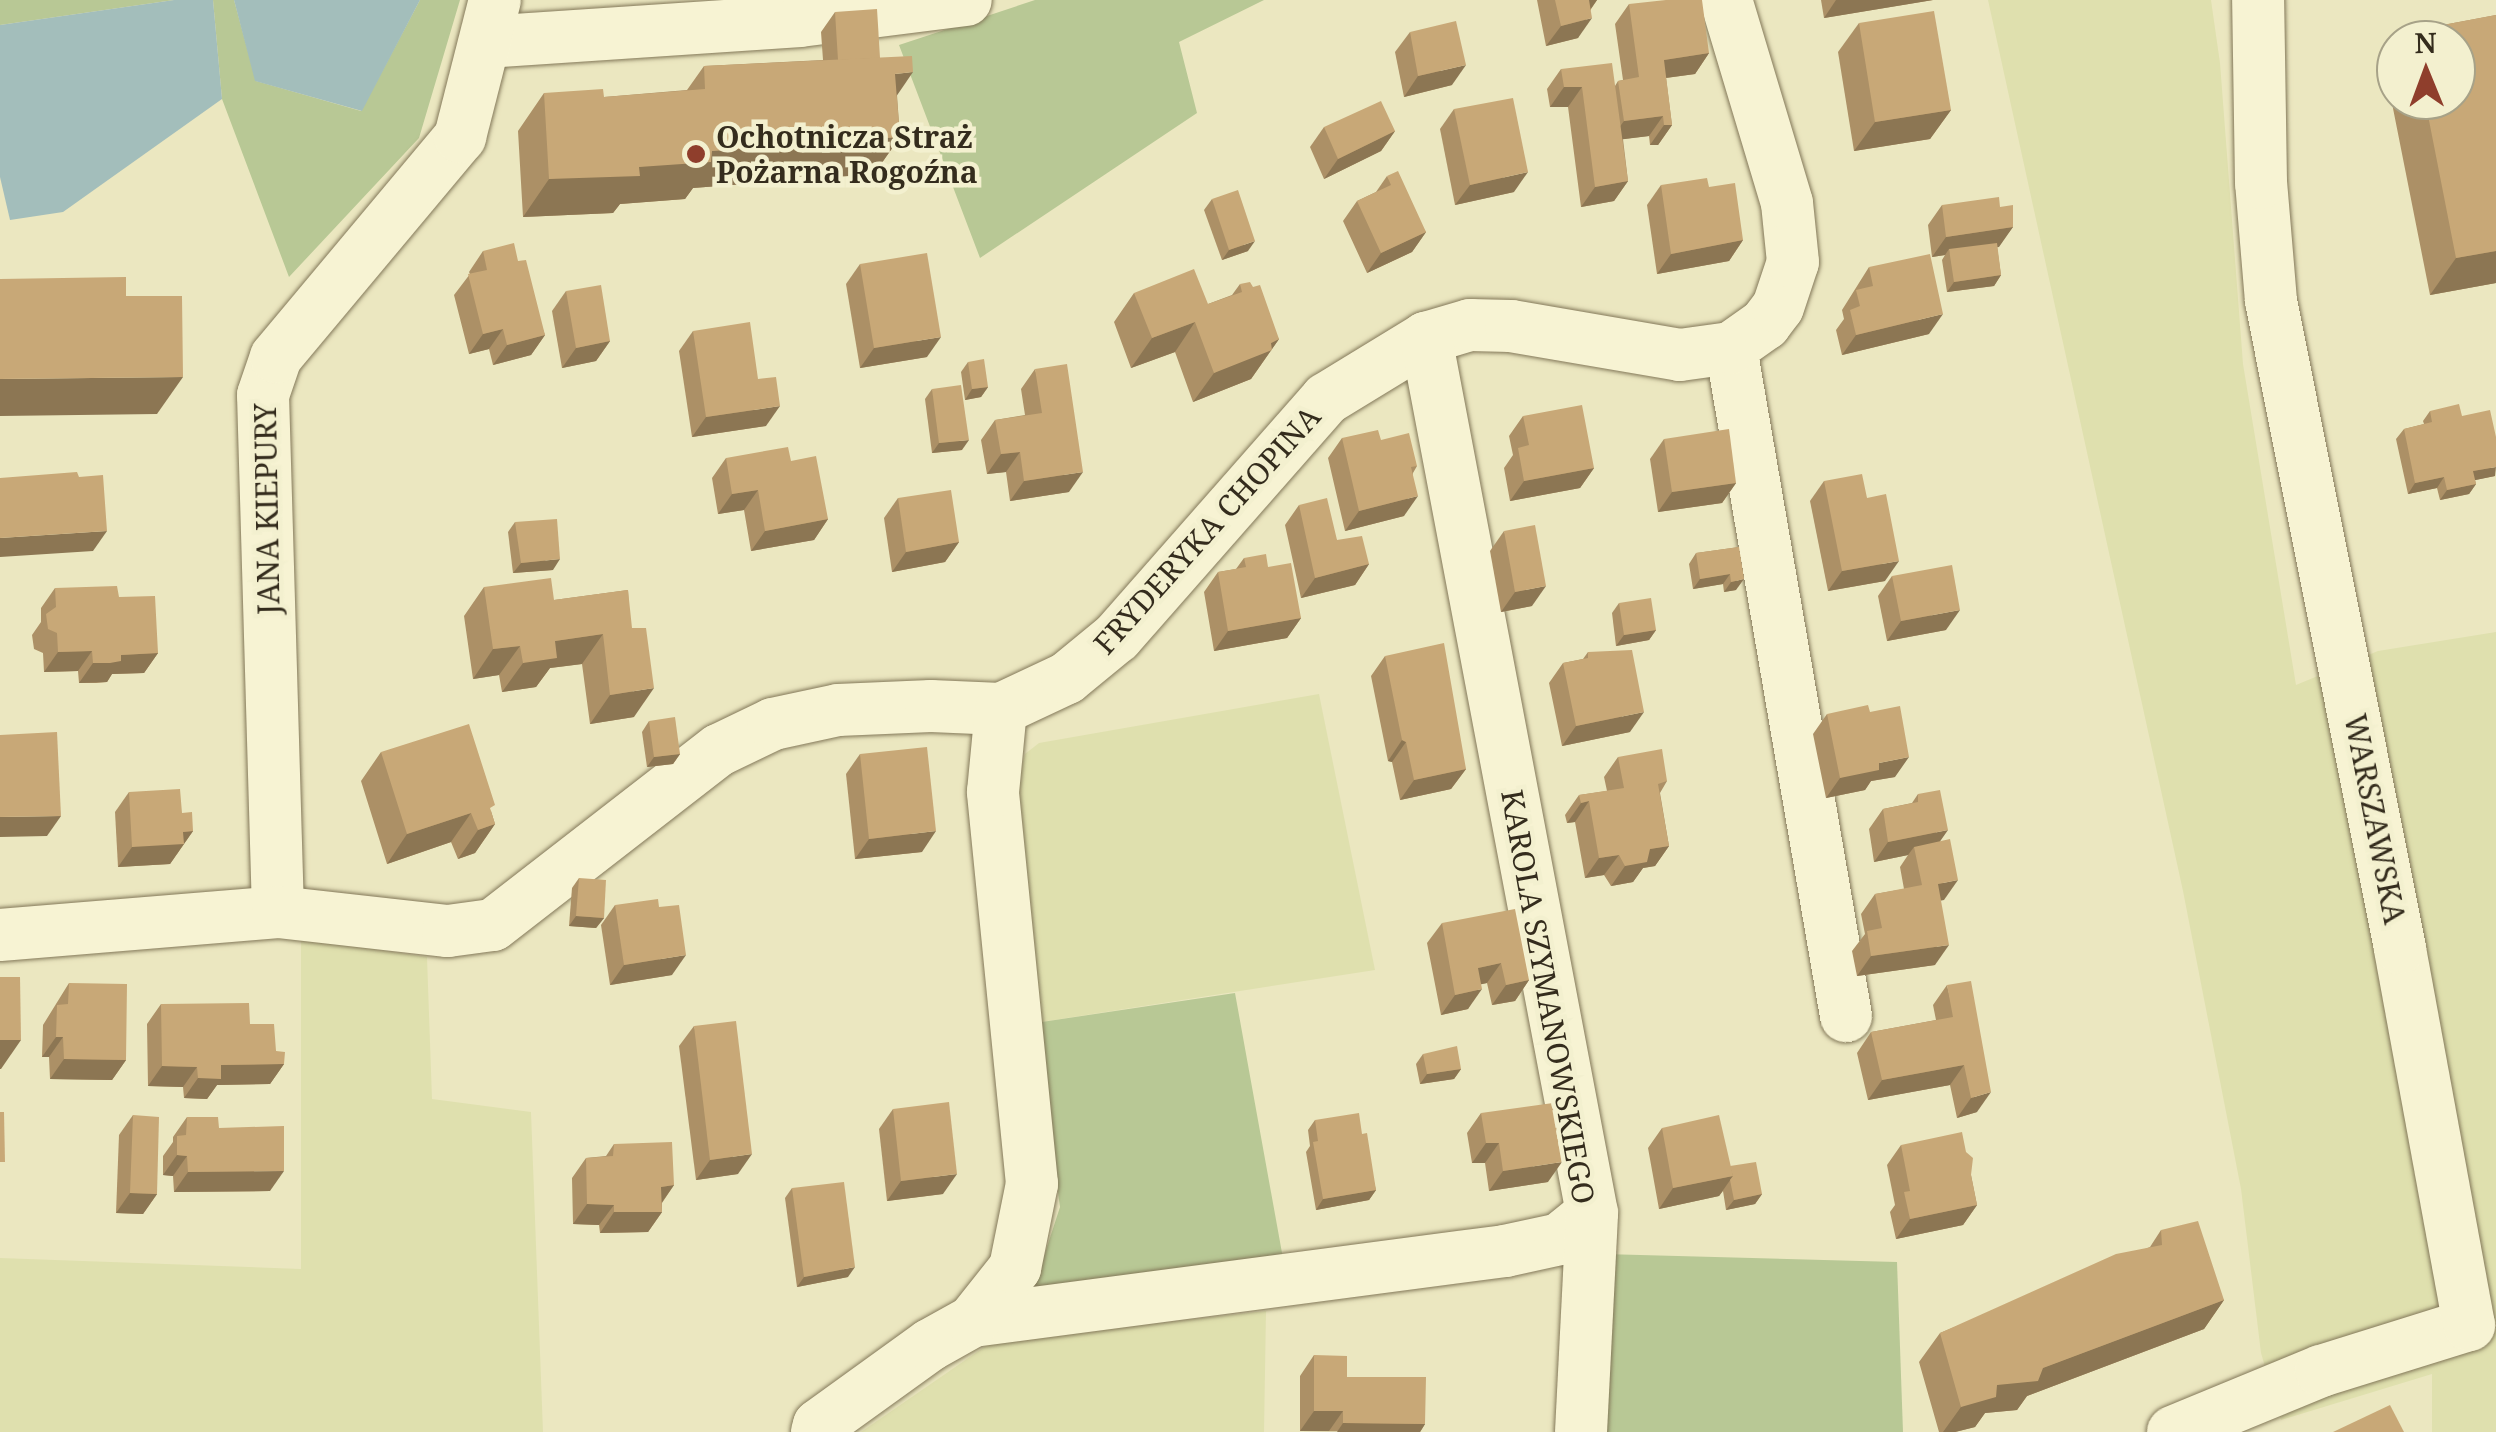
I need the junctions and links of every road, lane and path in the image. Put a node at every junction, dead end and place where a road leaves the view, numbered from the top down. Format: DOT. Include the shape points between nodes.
graph roads {
  1 [pos="966,0"];
  2 [pos="1726,0"];
  3 [pos="2258,0"];
  4 [pos="490,21"];
  5 [pos="1426,338"];
  6 [pos="1731,348"];
  7 [pos="1001,709"];
  8 [pos="278,912"];
  9 [pos="0,935"];
  10 [pos="1846,1016"];
  11 [pos="1592,1213"];
  12 [pos="973,1321"];
  13 [pos="817,1432"];
  14 [pos="1581,1432"];
  15 [pos="2173,1432"];
  1 -- 4 [label="street" via="800,21"];
  2 -- 6 [label="street" via="1788,203 1793,262 1778,307"];
  3 -- 15 [label="street, WARSZAWSKA" via="2271,301 2469,1325 2321,1371"];
  4 -- 8 [label="street, JANA KIEPURY" via="460,137 276,357 263,395"];
  5 -- 6 [label="street, FRYDERYKA CHOPINA" via="1470,325 1511,326 1680,354"];
  5 -- 7 [label="street, FRYDERYKA CHOPINA" via="1326,399 1117,637 1067,678"];
  5 -- 11 [label="street, KAROLA SZYMANOWSKIEGO"];
  6 -- 10 [label="street"];
  7 -- 8 [label="street, FRYDERYKA CHOPINA" via="838,710 774,724 719,750 493,924 448,931"];
  7 -- 12 [label="street" via="993,792 1032,1184 1015,1268"];
  8 -- 9 [label="street, FRYDERYKA CHOPINA"];
  11 -- 12 [label="street, KAROLA SZYMANOWSKIEGO" via="1560,1239 1505,1251"];
  11 -- 14 [label="street"];
  12 -- 13 [label="street" via="930,1345"];
}
